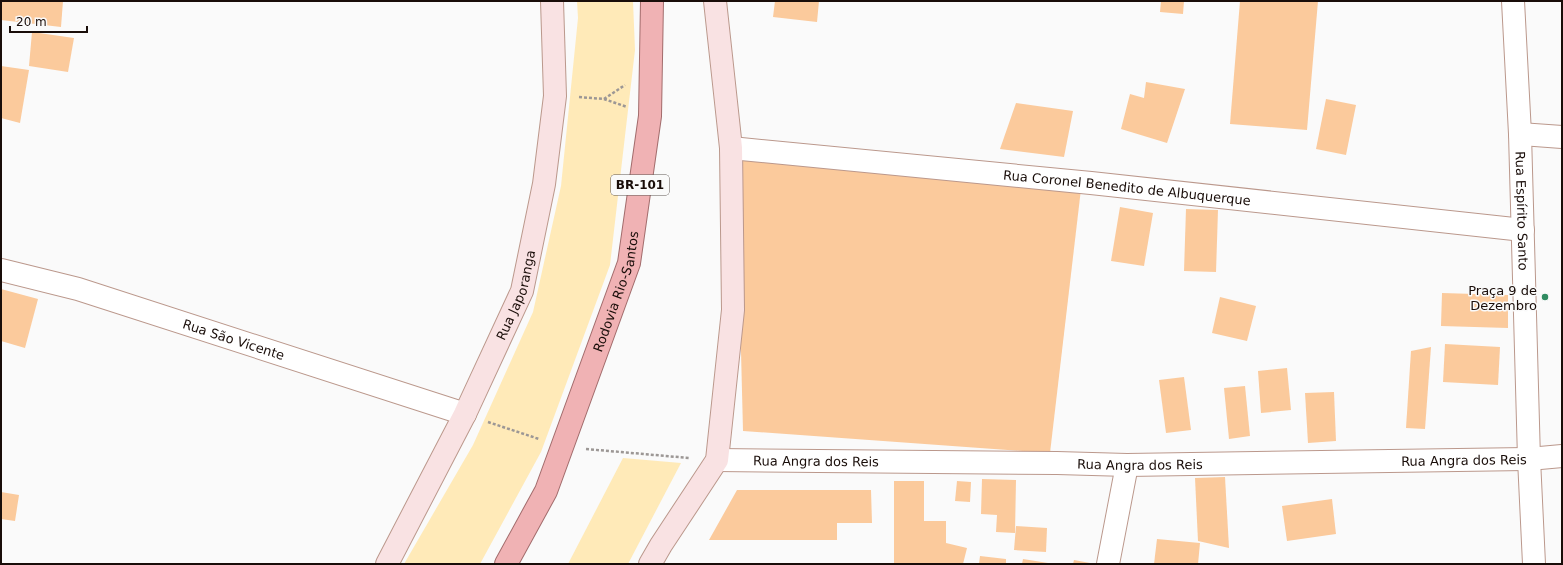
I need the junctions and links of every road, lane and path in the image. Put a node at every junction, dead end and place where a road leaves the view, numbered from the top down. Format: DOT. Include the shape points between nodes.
graph roads {
  1 [pos="552,1"];
  2 [pos="652,1"];
  3 [pos="715,1"];
  4 [pos="1513,1"];
  5 [pos="555,96"];
  6 [pos="650,116"];
  7 [pos="1520,134"];
  8 [pos="1562,136"];
  9 [pos="731,148"];
  10 [pos="1523,230"];
  11 [pos="1,270"];
  12 [pos="465,414"];
  13 [pos="562,447"];
  14 [pos="1562,456"];
  15 [pos="1529,459"];
  16 [pos="717,460"];
  17 [pos="1127,465"];
  18 [pos="387,564"];
  19 [pos="506,564"];
  20 [pos="650,564"];
  21 [pos="1108,564"];
  22 [pos="1534,564"];
  1 -- 5 [label="main road, Rua Japoranga"];
  2 -- 6 [label="highway, Rodovia Rio-Santos / BR-101"];
  3 -- 9 [label="main road"];
  4 -- 7 [label="street, Rua Espírito Santo"];
  5 -- 6 [label="path" via="604,99"];
  5 -- 12 [label="main road, Rua Japoranga" via="544,184 522,291"];
  6 -- 13 [label="highway, Rodovia Rio-Santos / BR-101" via="629,263"];
  7 -- 8 [label="street"];
  7 -- 10 [label="street, Rua Espírito Santo"];
  9 -- 10 [label="street, Rua Coronel Benedito de Albuquerque" via="1090,183"];
  9 -- 16 [label="main road" via="733,310"];
  10 -- 15 [label="street, Rua Espírito Santo"];
  11 -- 12 [label="street, Rua São Vicente" via="78,289"];
  12 -- 13 [label="path"];
  12 -- 18 [label="main road, Rua Japoranga"];
  13 -- 16 [label="path"];
  13 -- 19 [label="highway, Rodovia Rio-Santos / BR-101" via="546,491"];
  14 -- 15 [label="street, Rua Angra dos Reis"];
  15 -- 17 [label="street, Rua Angra dos Reis"];
  15 -- 22 [label="street, Rua Espírito Santo"];
  16 -- 17 [label="street, Rua Angra dos Reis"];
  16 -- 20 [label="main road"];
  17 -- 21 [label="street"];
}
